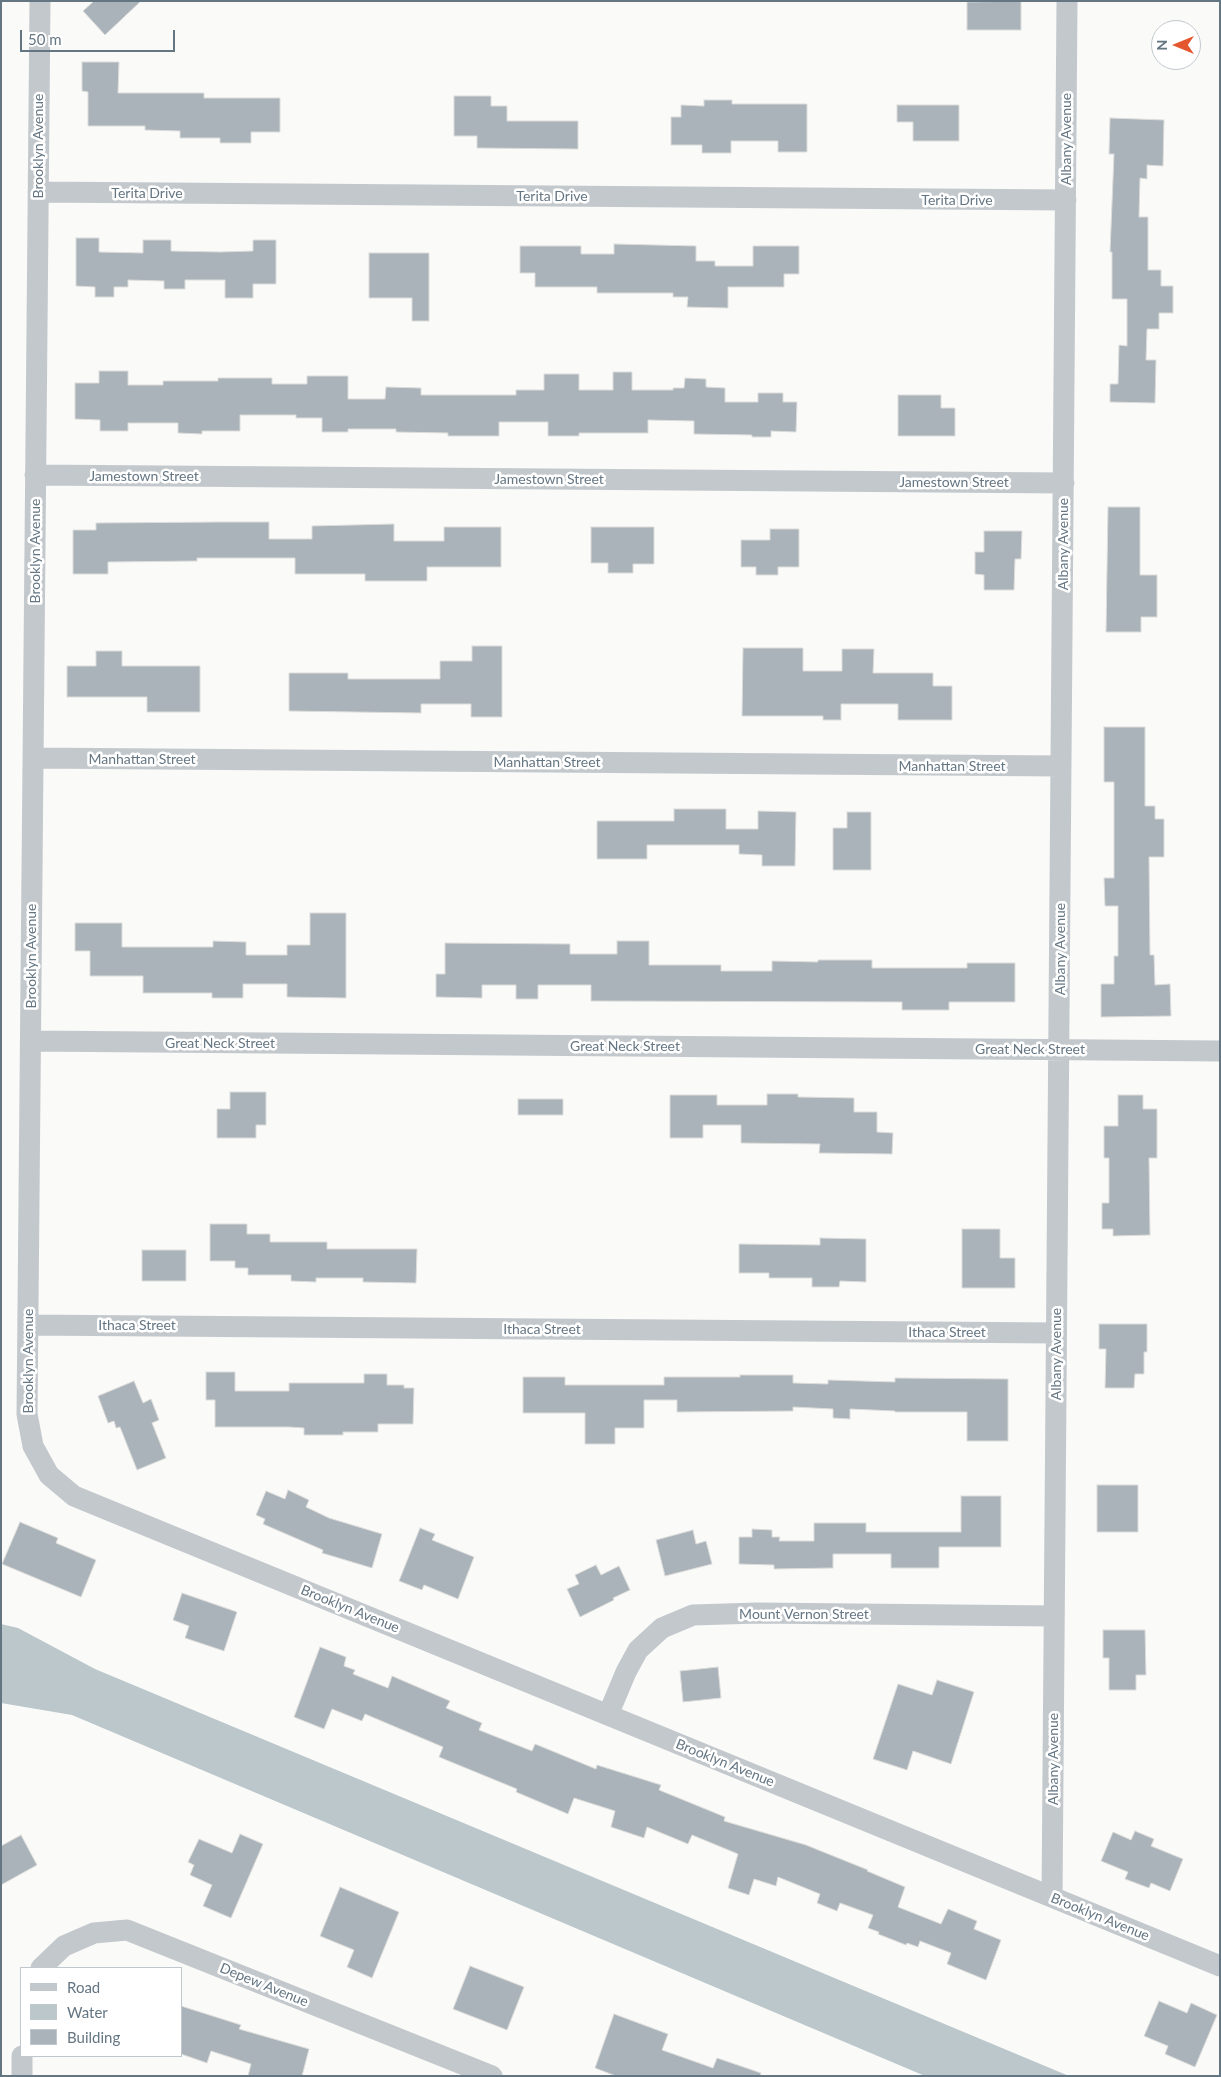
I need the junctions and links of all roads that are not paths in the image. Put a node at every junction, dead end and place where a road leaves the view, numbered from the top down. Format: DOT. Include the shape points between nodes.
graph roads {
  1 [pos="40,1"];
  2 [pos="1067,1"];
  3 [pos="38,192"];
  4 [pos="1066,200"];
  5 [pos="35,475"];
  6 [pos="1064,483"];
  7 [pos="33,758"];
  8 [pos="1061,766"];
  9 [pos="30,1041"];
  10 [pos="1059,1050"];
  11 [pos="1220,1051"];
  12 [pos="28,1325"];
  13 [pos="1056,1333"];
  14 [pos="1054,1616"];
  15 [pos="608,1715"];
  16 [pos="1052,1897"];
  17 [pos="1220,1966"];
  18 [pos="42,1967"];
  19 [pos="22,2057"];
  20 [pos="487,2075"];
  21 [pos="22,2076"];
  1 -- 3 [label="street, Brooklyn Avenue"];
  2 -- 4 [label="street, Albany Avenue"];
  3 -- 4 [label="street, Terita Drive"];
  3 -- 5 [label="street, Brooklyn Avenue"];
  4 -- 6 [label="street, Albany Avenue"];
  5 -- 6 [label="street, Jamestown Street"];
  5 -- 7 [label="street, Brooklyn Avenue"];
  6 -- 8 [label="street, Albany Avenue"];
  7 -- 8 [label="street, Manhattan Street"];
  7 -- 9 [label="street, Brooklyn Avenue"];
  8 -- 10 [label="street, Albany Avenue"];
  9 -- 10 [label="street, Great Neck Street"];
  9 -- 12 [label="street, Brooklyn Avenue"];
  10 -- 11 [label="street, Great Neck Street"];
  10 -- 13 [label="street, Albany Avenue"];
  12 -- 13 [label="street, Ithaca Street"];
  12 -- 15 [label="street, Brooklyn Avenue" via="28,1414 33,1446 49,1474 74,1496"];
  13 -- 14 [label="street, Albany Avenue"];
  14 -- 15 [label="street, Mount Vernon Street" via="693,1615 662,1628 638,1650"];
  14 -- 16 [label="street, Albany Avenue"];
  15 -- 16 [label="street, Brooklyn Avenue"];
  16 -- 17 [label="street, Brooklyn Avenue"];
  18 -- 20 [label="street, Depew Avenue" via="64,1946 94,1932 127,1930"];
  19 -- 21 [label="street"];
}
